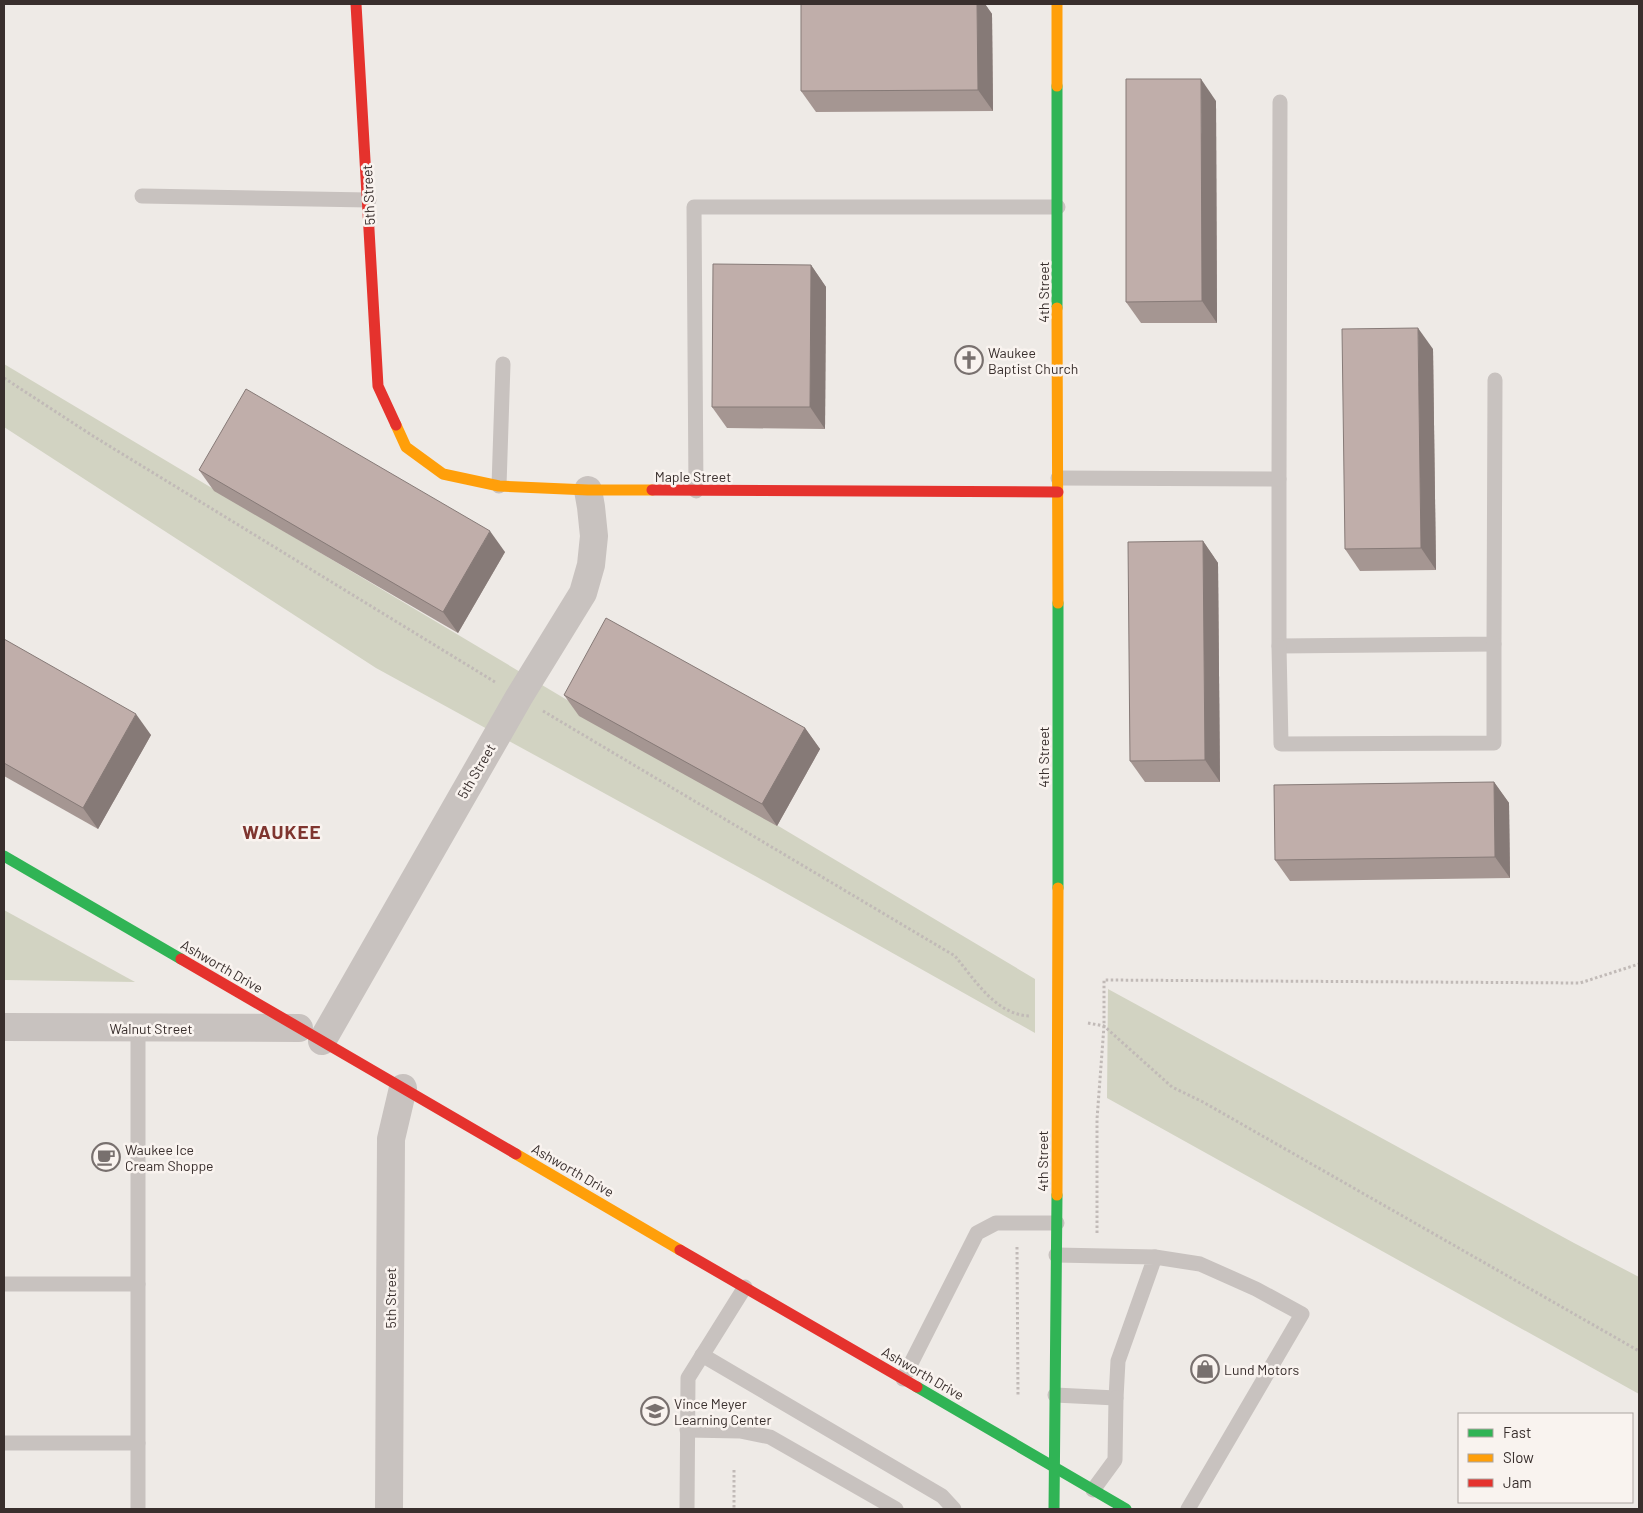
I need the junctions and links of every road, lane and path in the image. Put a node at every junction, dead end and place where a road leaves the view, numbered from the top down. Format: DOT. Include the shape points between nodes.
graph roads {
  1 [pos="356,4"];
  2 [pos="1058,4"];
  3 [pos="1280,102"];
  4 [pos="142,196"];
  5 [pos="369,200"];
  6 [pos="1058,207"];
  7 [pos="503,364"];
  8 [pos="4,378"];
  9 [pos="1495,380"];
  10 [pos="378,386"];
  11 [pos="1279,479"];
  12 [pos="1058,485"];
  13 [pos="499,486"];
  14 [pos="588,490"];
  15 [pos="696,491"];
  16 [pos="1494,644"];
  17 [pos="1279,646"];
  18 [pos="519,697"];
  19 [pos="4,856"];
  20 [pos="1639,964"];
  21 [pos="1058,1018"];
  22 [pos="1104,1026"];
  23 [pos="4,1028"];
  24 [pos="138,1028"];
  25 [pos="298,1028"];
  26 [pos="322,1041"];
  27 [pos="403,1088"];
  28 [pos="1056,1228"];
  29 [pos="1017,1244"];
  30 [pos="1056,1255"];
  31 [pos="1155,1258"];
  32 [pos="4,1284"];
  33 [pos="138,1284"];
  34 [pos="744,1287"];
  35 [pos="1639,1351"];
  36 [pos="702,1355"];
  37 [pos="903,1379"];
  38 [pos="1055,1395"];
  39 [pos="1018,1396"];
  40 [pos="1116,1398"];
  41 [pos="687,1430"];
  42 [pos="4,1443"];
  43 [pos="138,1443"];
  44 [pos="1054,1467"];
  45 [pos="734,1470"];
  46 [pos="1093,1490"];
  47 [pos="138,1509"];
  48 [pos="389,1509"];
  49 [pos="687,1509"];
  50 [pos="734,1509"];
  51 [pos="896,1509"];
  52 [pos="954,1509"];
  53 [pos="1054,1509"];
  54 [pos="1126,1509"];
  55 [pos="1188,1509"];
  1 -- 5 [label="street, 5th Street"];
  2 -- 6 [label="street, 4th Street"];
  3 -- 11 [label="lane"];
  4 -- 5 [label="lane"];
  5 -- 10 [label="street, 5th Street"];
  6 -- 12 [label="street, 4th Street"];
  6 -- 15 [label="lane" via="694,207"];
  7 -- 13 [label="lane"];
  8 -- 18 [label="path"];
  9 -- 16 [label="lane"];
  10 -- 13 [label="street, Maple Street" via="406,447 443,474"];
  11 -- 12 [label="lane"];
  11 -- 17 [label="lane"];
  12 -- 15 [label="street, Maple Street"];
  12 -- 21 [label="street, 4th Street"];
  13 -- 14 [label="street, Maple Street"];
  14 -- 15 [label="street, Maple Street"];
  14 -- 18 [label="street, 5th Street" via="594,536 591,565 582,593"];
  16 -- 17 [label="lane"];
  16 -- 17 [label="lane" via="1494,743 1281,744"];
  18 -- 21 [label="path" via="955,956 992,1001 1020,1016"];
  18 -- 26 [label="street, 5th Street"];
  19 -- 25 [label="street, Ashworth Drive"];
  20 -- 22 [label="path" via="1580,983 1104,980"];
  21 -- 22 [label="path"];
  21 -- 28 [label="street, 4th Street"];
  22 -- 28 [label="path" via="1097,1118 1098,1233"];
  22 -- 35 [label="path" via="1172,1087"];
  23 -- 24 [label="street, Walnut Street"];
  24 -- 25 [label="street, Walnut Street"];
  24 -- 33 [label="lane"];
  25 -- 26 [label="street, Ashworth Drive"];
  26 -- 27 [label="street, Ashworth Drive"];
  27 -- 34 [label="street, Ashworth Drive"];
  27 -- 48 [label="street, 5th Street" via="391,1138"];
  28 -- 30 [label="street, 4th Street"];
  28 -- 37 [label="lane" via="996,1223 977,1233"];
  29 -- 39 [label="path"];
  30 -- 31 [label="lane"];
  30 -- 38 [label="street, 4th Street"];
  31 -- 40 [label="lane" via="1118,1360"];
  31 -- 55 [label="lane" via="1200,1264 1302,1314"];
  32 -- 33 [label="lane"];
  33 -- 43 [label="lane"];
  34 -- 36 [label="lane"];
  34 -- 37 [label="street, Ashworth Drive"];
  36 -- 41 [label="lane" via="688,1378"];
  36 -- 52 [label="lane" via="942,1496"];
  37 -- 44 [label="street, Ashworth Drive"];
  38 -- 40 [label="lane"];
  38 -- 44 [label="street, 4th Street"];
  40 -- 46 [label="lane" via="1115,1460"];
  41 -- 49 [label="lane"];
  41 -- 51 [label="lane" via="740,1431 770,1437"];
  42 -- 43 [label="lane"];
  43 -- 47 [label="lane"];
  44 -- 46 [label="street, Ashworth Drive"];
  44 -- 53 [label="street, 4th Street"];
  45 -- 50 [label="path"];
  46 -- 54 [label="street, Ashworth Drive"];
}
